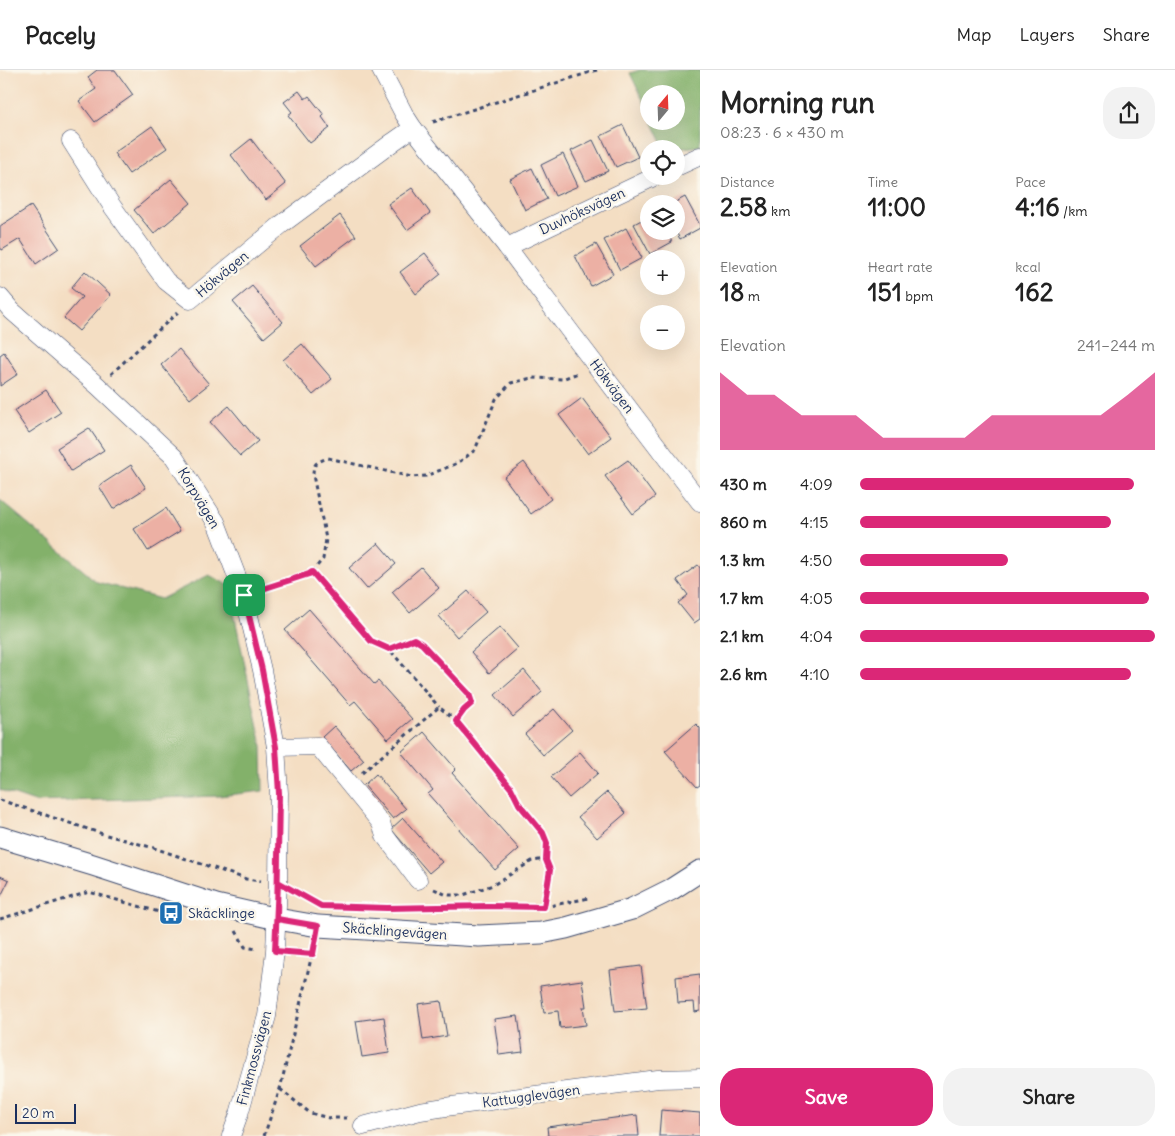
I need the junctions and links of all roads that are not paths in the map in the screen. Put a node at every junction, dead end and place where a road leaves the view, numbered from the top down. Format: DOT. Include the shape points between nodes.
graph roads {
  1 [pos="381,70"];
  2 [pos="413,128"];
  3 [pos="71,142"];
  4 [pos="700,156"];
  5 [pos="685,163"];
  6 [pos="640,184"];
  7 [pos="507,247"];
  8 [pos="0,298"];
  9 [pos="699,499"];
  10 [pos="276,747"];
  11 [pos="0,837"];
  12 [pos="700,871"];
  13 [pos="418,880"];
  14 [pos="277,919"];
  15 [pos="700,1078"];
  16 [pos="363,1126"];
  17 [pos="231,1136"];
  1 -- 2 [label="street, Hökvägen"];
  2 -- 3 [label="street, Hökvägen" via="282,224 190,300 166,281"];
  2 -- 7 [label="street, Hökvägen"];
  4 -- 5 [label="street"];
  6 -- 7 [label="street, Duvhöksvägen"];
  7 -- 9 [label="street, Hökvägen"];
  8 -- 10 [label="street, Korpvägen" via="174,457 216,522 244,595"];
  10 -- 13 [label="street" via="318,746 381,823 385,836"];
  10 -- 14 [label="street, Korpvägen" via="279,793"];
  11 -- 14 [label="street, Skäcklingevägen" via="216,904"];
  12 -- 14 [label="street, Skäcklingevägen" via="632,909 541,933 479,936 320,916"];
  14 -- 17 [label="street, Finkmossvägen" via="267,1016"];
  15 -- 16 [label="street, Kattugglevägen" via="658,1079 452,1106"];
}
